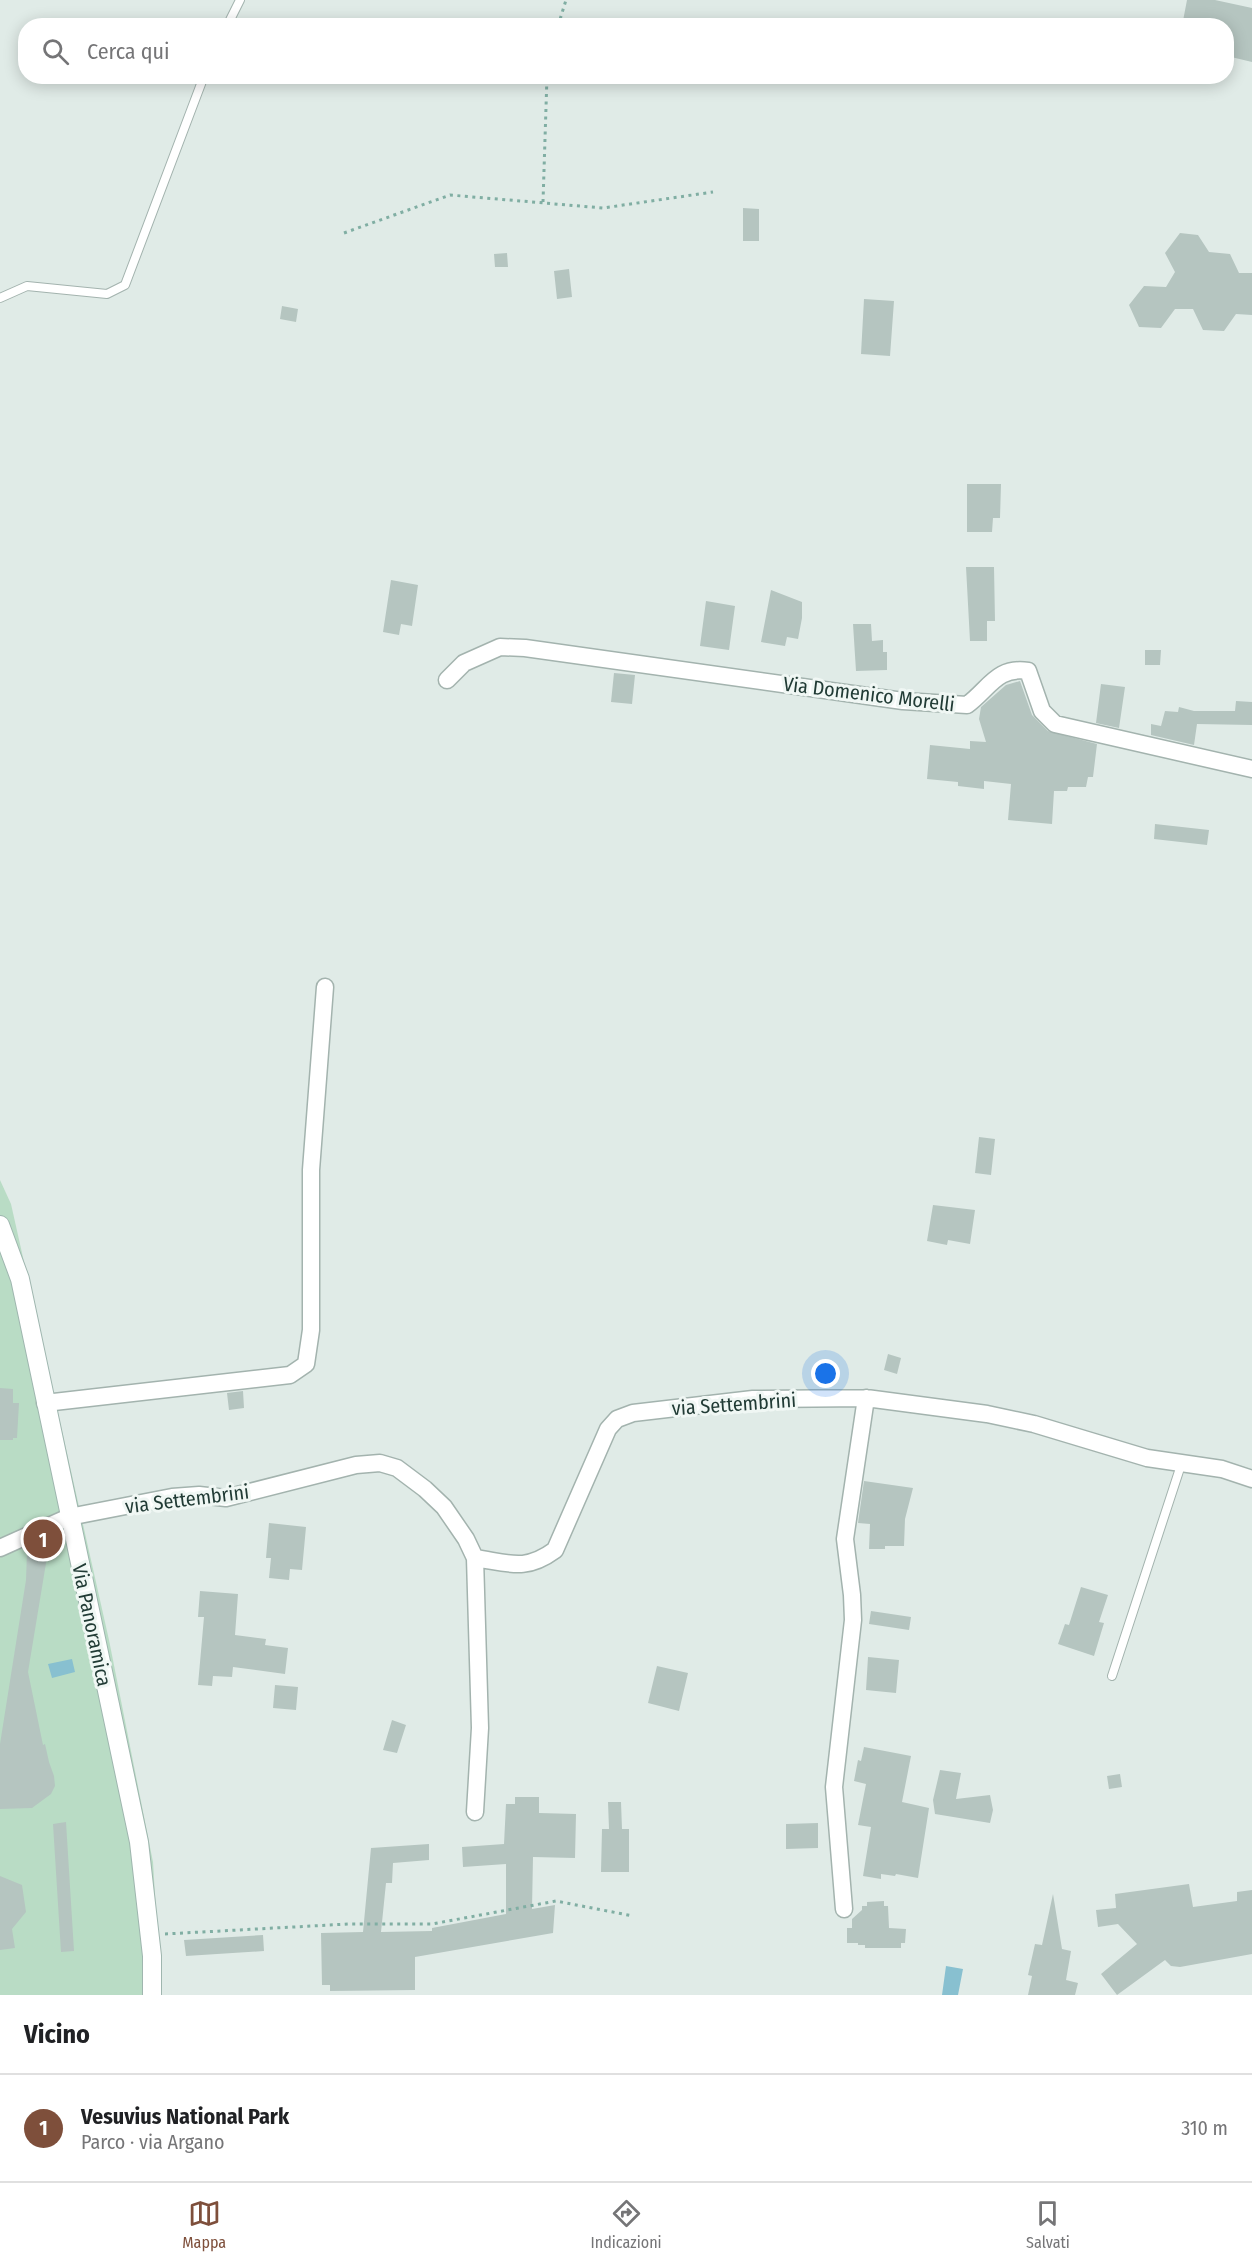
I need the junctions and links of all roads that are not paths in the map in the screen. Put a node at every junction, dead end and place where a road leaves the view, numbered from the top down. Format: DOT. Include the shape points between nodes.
graph roads {
  1 [pos="240,0"];
  2 [pos="231,18"];
  3 [pos="201,84"];
  4 [pos="0,298"];
  5 [pos="447,680"];
  6 [pos="1252,769"];
  7 [pos="325,987"];
  8 [pos="0,1225"];
  9 [pos="866,1398"];
  10 [pos="45,1403"];
  11 [pos="1182,1462"];
  12 [pos="1252,1479"];
  13 [pos="69,1517"];
  14 [pos="0,1548"];
  15 [pos="475,1558"];
  16 [pos="1112,1676"];
  17 [pos="475,1812"];
  18 [pos="844,1908"];
  19 [pos="152,1995"];
  1 -- 2 [label="lane"];
  3 -- 4 [label="lane" via="124,285 107,294 27,286"];
  5 -- 6 [label="street, Via Domenico Morelli" via="465,663 500,647 903,701 967,705 1000,675 1021,670 1028,671 1042,711 1055,724"];
  7 -- 10 [label="street" via="311,1170 311,1330 306,1364 290,1375"];
  8 -- 10 [label="street, Via Panoramica" via="20,1279"];
  9 -- 11 [label="street, via Settembrini" via="987,1414 1147,1458"];
  9 -- 15 [label="street, via Settembrini" via="753,1399 633,1413 617,1419 608,1429 555,1550 540,1561 519,1565"];
  9 -- 18 [label="street" via="844,1539 853,1620 834,1787"];
  10 -- 13 [label="street, Via Panoramica"];
  11 -- 12 [label="street, via Settembrini"];
  11 -- 16 [label="lane"];
  13 -- 14 [label="street, via Settembrini"];
  13 -- 15 [label="street, via Settembrini" via="172,1497 226,1498 356,1465 380,1463 397,1468 444,1507"];
  13 -- 19 [label="street, Via Panoramica" via="140,1842 152,1956"];
  15 -- 17 [label="street, via Settembrini" via="480,1728"];
}
